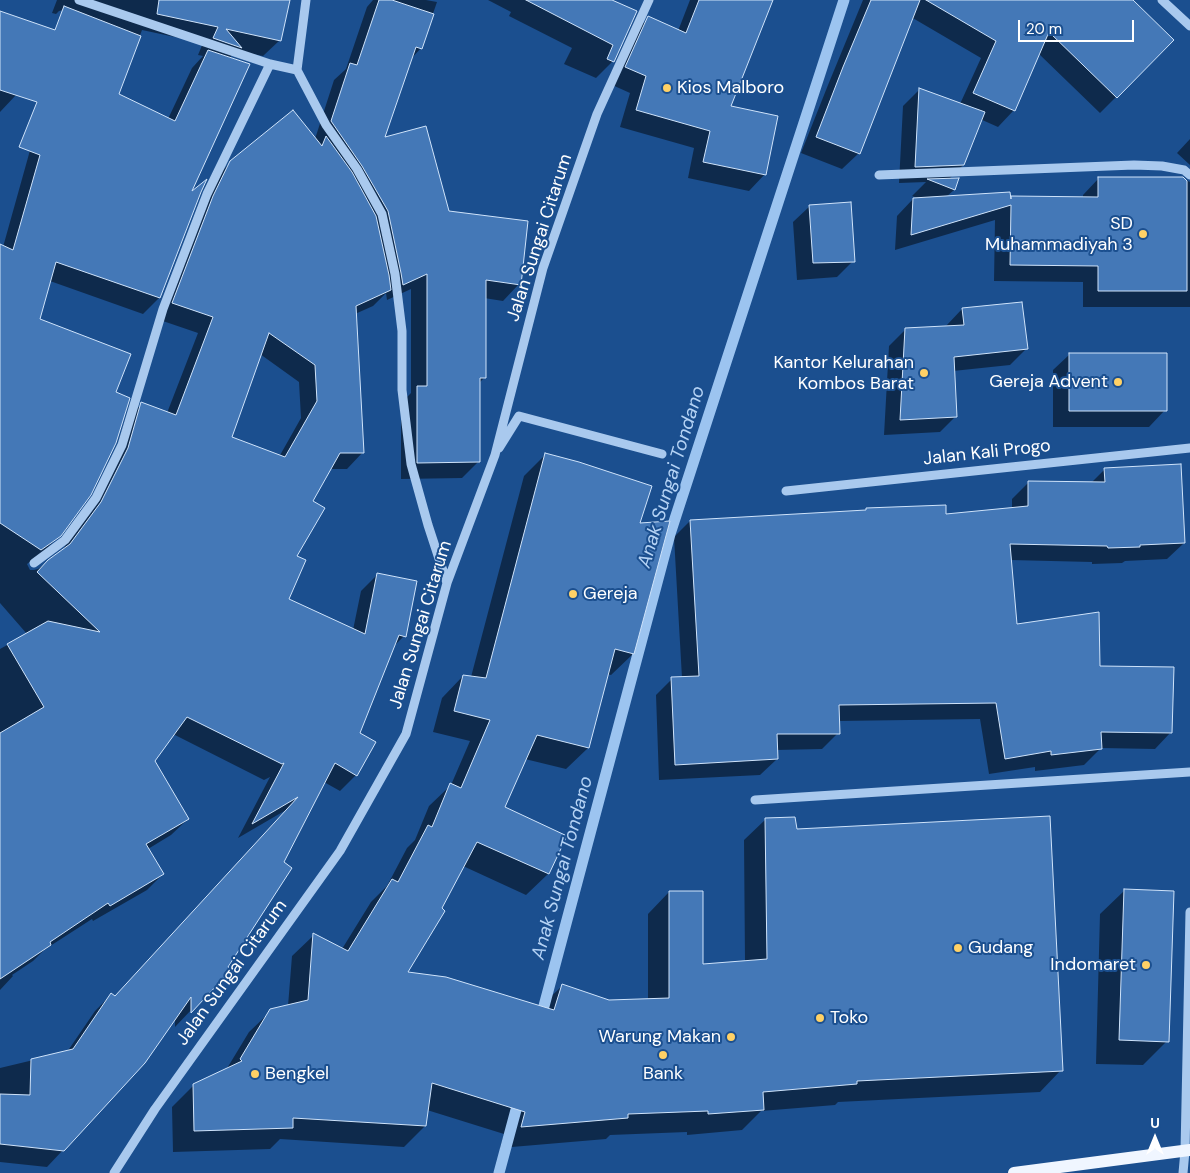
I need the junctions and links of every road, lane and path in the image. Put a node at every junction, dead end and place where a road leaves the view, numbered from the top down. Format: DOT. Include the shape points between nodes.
graph roads {
  1 [pos="79,0"];
  2 [pos="306,0"];
  3 [pos="650,0"];
  4 [pos="1162,0"];
  5 [pos="1190,26"];
  6 [pos="270,64"];
  7 [pos="297,70"];
  8 [pos="879,175"];
  9 [pos="1190,175"];
  10 [pos="1190,448"];
  11 [pos="662,454"];
  12 [pos="495,455"];
  13 [pos="786,491"];
  14 [pos="34,563"];
  15 [pos="446,582"];
  16 [pos="1190,772"];
  17 [pos="755,800"];
  18 [pos="1190,912"];
  19 [pos="1188,1151"];
  20 [pos="114,1173"];
  21 [pos="1014,1173"];
  22 [pos="1183,1173"];
  1 -- 6 [label="street"];
  2 -- 7 [label="street"];
  3 -- 12 [label="street, Jalan Sungai Citarum" via="597,114 543,268"];
  4 -- 5 [label="street"];
  6 -- 7 [label="street"];
  6 -- 14 [label="street" via="207,194 163,309 122,445 96,498 65,540"];
  7 -- 15 [label="street" via="326,125 358,168 382,214 395,274 402,331 402,390 411,464"];
  8 -- 9 [label="street" via="1134,165 1162,166 1184,170"];
  10 -- 13 [label="street, Jalan Kali Progo"];
  11 -- 12 [label="street" via="519,416"];
  12 -- 15 [label="street, Jalan Sungai Citarum"];
  15 -- 20 [label="street, Jalan Sungai Citarum" via="406,734 340,850 155,1109"];
  16 -- 17 [label="street"];
  18 -- 19 [label="street"];
  19 -- 21 [label="main road"];
  19 -- 22 [label="street"];
}
